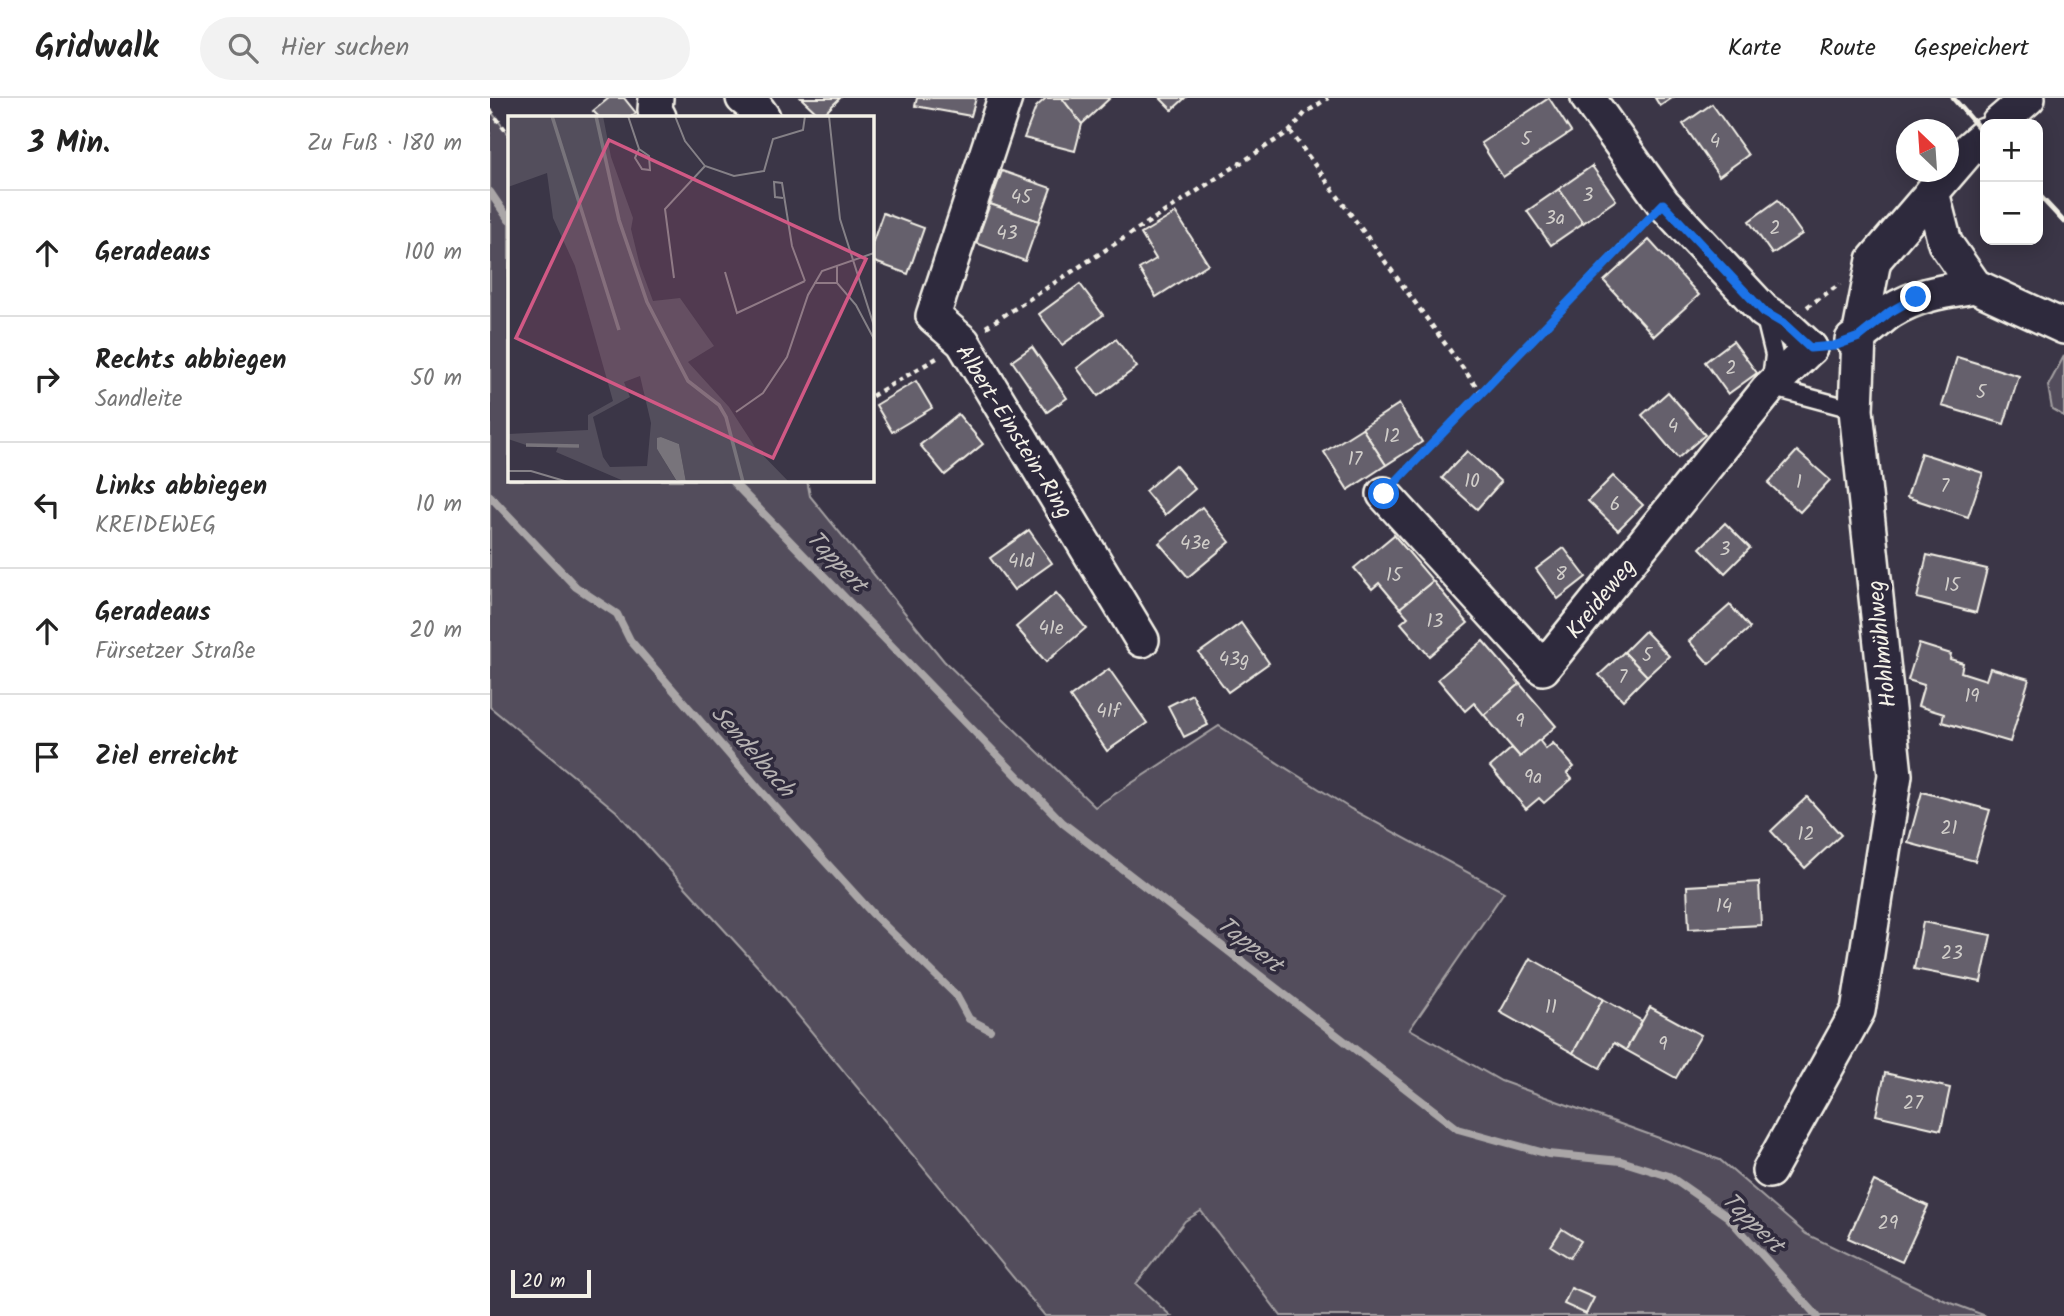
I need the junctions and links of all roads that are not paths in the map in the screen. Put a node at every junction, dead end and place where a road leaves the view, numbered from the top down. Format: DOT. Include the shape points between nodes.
graph roads {
  1 [pos="656,98"];
  2 [pos="743,98"];
  3 [pos="1005,98"];
  4 [pos="1588,98"];
  5 [pos="2028,98"];
  6 [pos="658,116"];
  7 [pos="762,116"];
  8 [pos="2004,119"];
  9 [pos="1980,139"];
  10 [pos="1932,192"];
  11 [pos="1975,286"];
  12 [pos="1773,317"];
  13 [pos="2064,327"];
  14 [pos="1859,337"];
  15 [pos="1810,348"];
  16 [pos="1770,387"];
  17 [pos="1856,410"];
  18 [pos="1384,494"];
  19 [pos="1142,640"];
  20 [pos="1769,1171"];
  1 -- 6 [label="street"];
  2 -- 7 [label="street"];
  3 -- 19 [label="street, Albert-Einstein-Ring" via="933,316 963,342"];
  4 -- 12 [label="street" via="1663,204"];
  5 -- 8 [label="street"];
  9 -- 10 [label="street, Hohlmühlweg"];
  10 -- 11 [label="street" via="1945,243"];
  10 -- 14 [label="street, Hohlmühlweg" via="1874,260"];
  11 -- 13 [label="street"];
  11 -- 14 [label="street" via="1916,297"];
  12 -- 15 [label="street"];
  12 -- 16 [label="lane"];
  14 -- 15 [label="street"];
  14 -- 17 [label="street, Hohlmühlweg"];
  15 -- 16 [label="street, Kreideweg"];
  16 -- 17 [label="lane"];
  16 -- 18 [label="street, Kreideweg" via="1543,668"];
  17 -- 20 [label="street, Hohlmühlweg" via="1895,775 1858,1011"];
}
